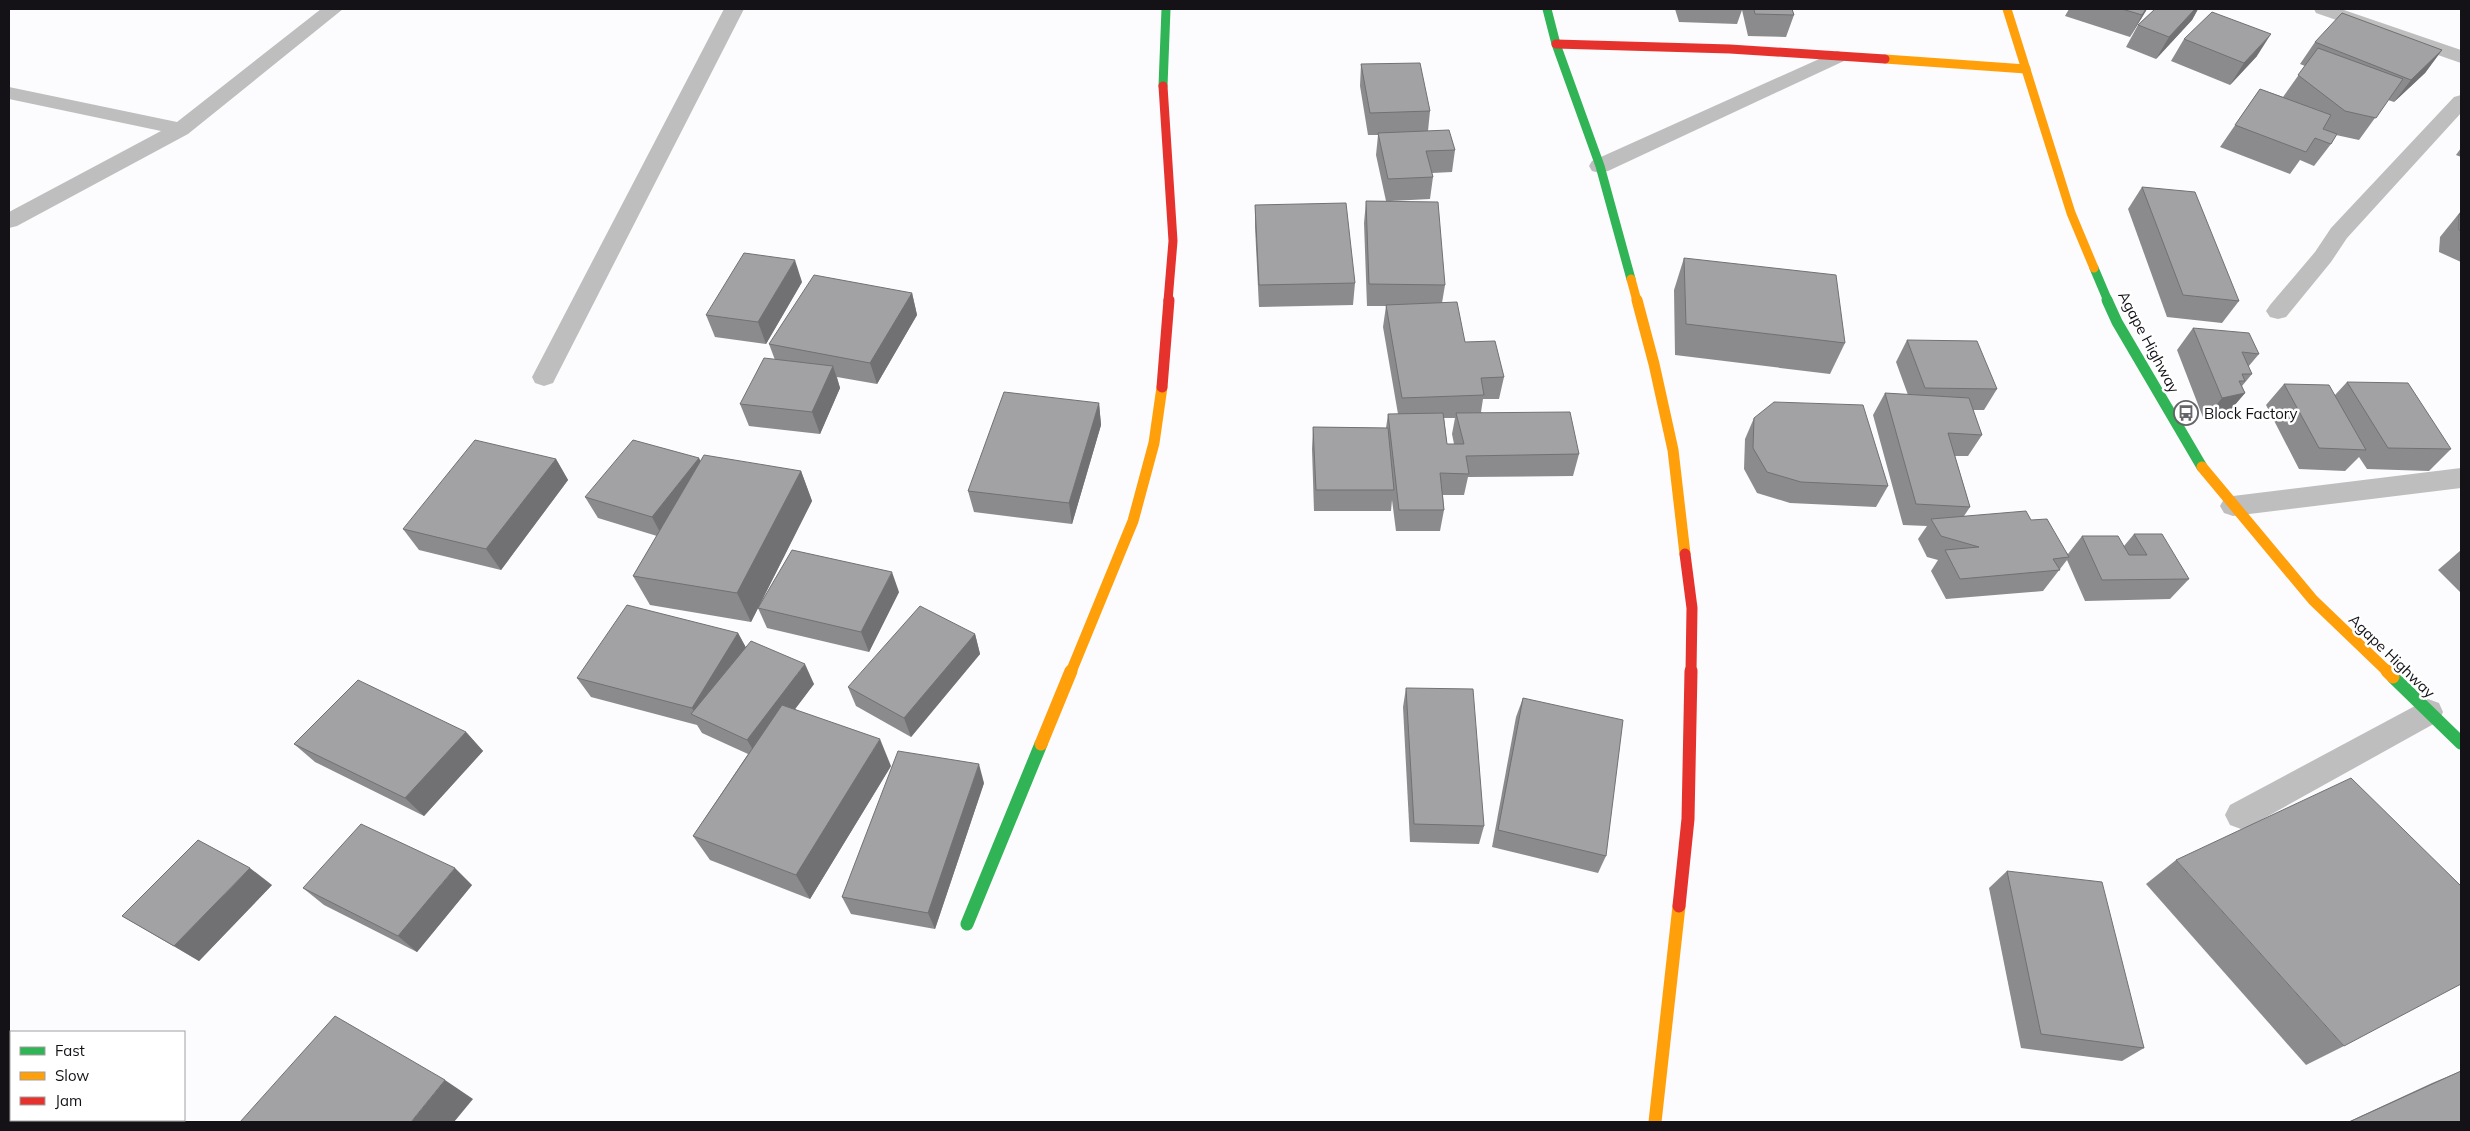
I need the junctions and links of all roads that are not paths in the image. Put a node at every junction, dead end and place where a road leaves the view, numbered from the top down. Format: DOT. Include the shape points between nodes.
graph roads {
  1 [pos="333,9"];
  2 [pos="734,9"];
  3 [pos="1166,9"];
  4 [pos="1547,9"];
  5 [pos="2007,9"];
  6 [pos="2323,9"];
  7 [pos="1556,44"];
  8 [pos="1837,57"];
  9 [pos="2461,57"];
  10 [pos="2026,69"];
  11 [pos="9,93"];
  12 [pos="2461,101"];
  13 [pos="181,129"];
  14 [pos="1600,166"];
  15 [pos="9,221"];
  16 [pos="2278,311"];
  17 [pos="544,377"];
  18 [pos="2461,478"];
  19 [pos="2233,506"];
  20 [pos="2428,712"];
  21 [pos="2461,743"];
  22 [pos="2241,815"];
  23 [pos="967,924"];
  24 [pos="1655,1122"];
  1 -- 13 [label="street"];
  2 -- 17 [label="street"];
  3 -- 23 [label="street" via="1163,83 1173,241 1164,374 1154,442 1133,521"];
  4 -- 7 [label="street"];
  5 -- 10 [label="street, Agape Highway"];
  6 -- 9 [label="street"];
  7 -- 8 [label="street" via="1730,49"];
  7 -- 14 [label="street"];
  8 -- 10 [label="street"];
  8 -- 14 [label="street"];
  10 -- 19 [label="street, Agape Highway" via="2071,213 2117,322 2199,463"];
  11 -- 13 [label="street"];
  12 -- 16 [label="street" via="2339,233"];
  13 -- 15 [label="street"];
  14 -- 24 [label="street" via="1654,364 1671,440 1692,608 1688,819"];
  18 -- 19 [label="street"];
  19 -- 20 [label="street, Agape Highway" via="2313,600"];
  20 -- 21 [label="street, Agape Highway"];
  20 -- 22 [label="street" via="2335,778"];
}
